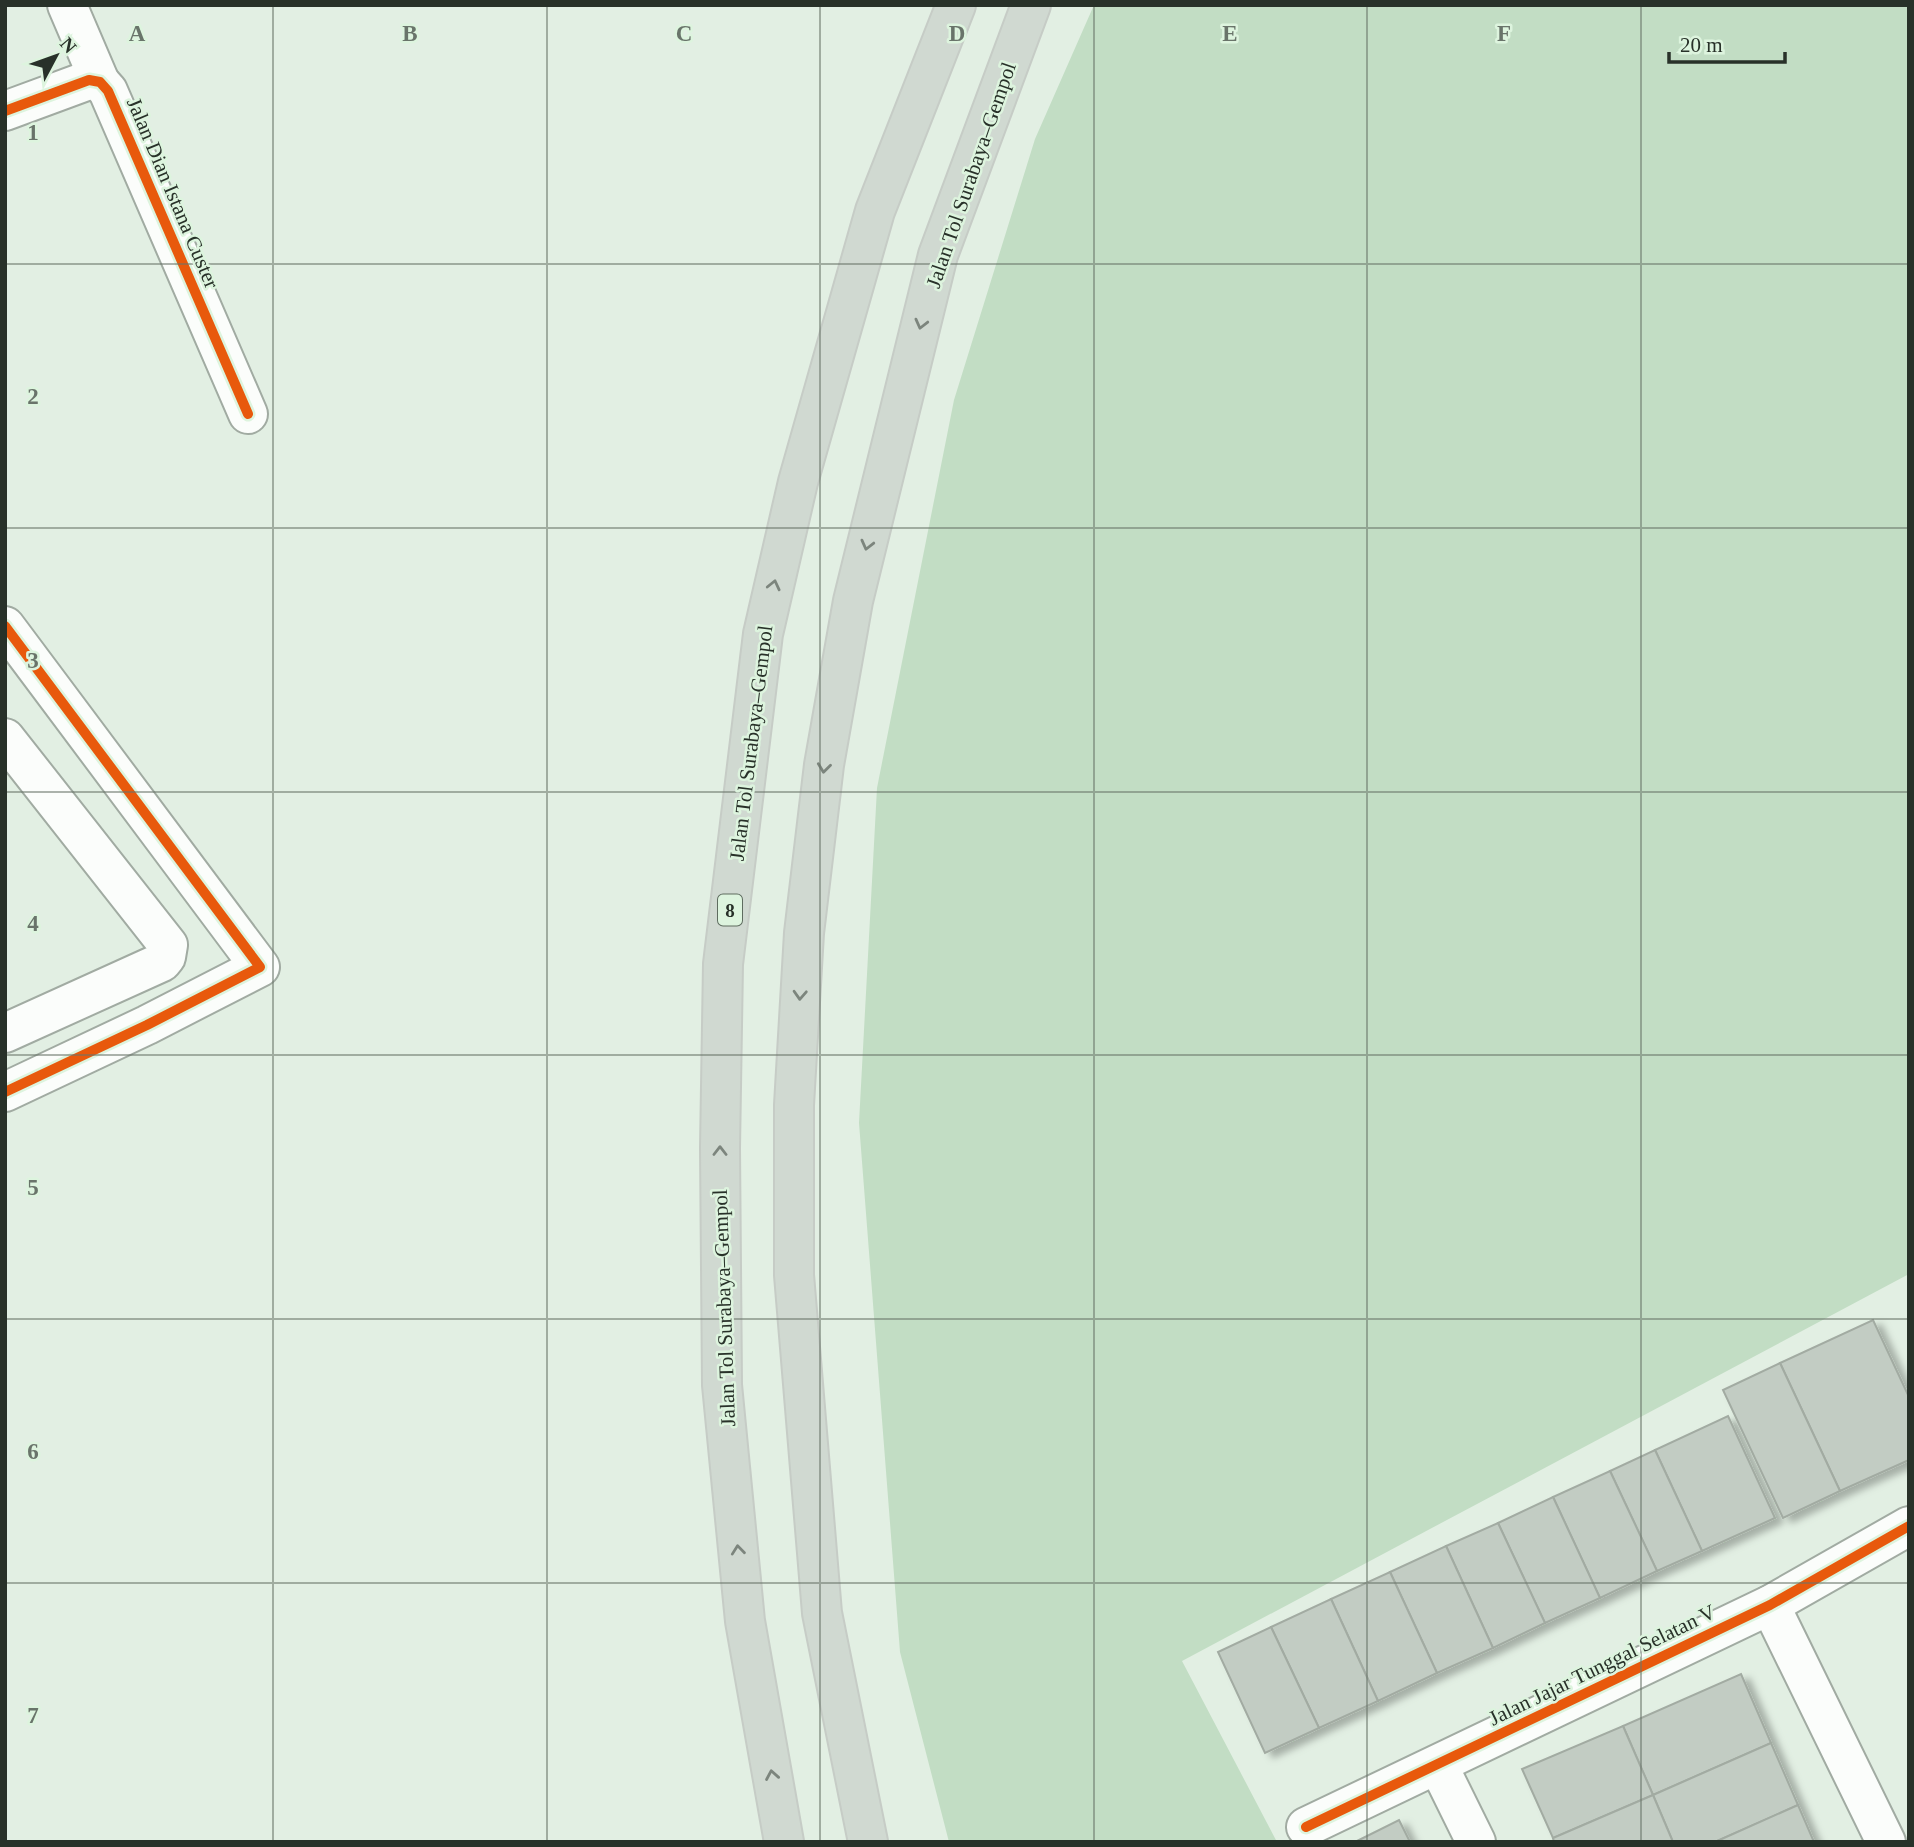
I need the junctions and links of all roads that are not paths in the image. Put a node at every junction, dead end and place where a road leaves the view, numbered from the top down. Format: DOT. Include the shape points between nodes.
graph roads {
  1 [pos="67,5"];
  2 [pos="956,5"];
  3 [pos="1031,5"];
  4 [pos="100,82"];
  5 [pos="5,111"];
  6 [pos="247,414"];
  7 [pos="5,626"];
  8 [pos="5,738"];
  9 [pos="5,1033"];
  10 [pos="5,1092"];
  11 [pos="1909,1526"];
  12 [pos="1770,1605"];
  13 [pos="1437,1765"];
  14 [pos="1306,1827"];
  15 [pos="784,1842"];
  16 [pos="868,1842"];
  17 [pos="1476,1842"];
  18 [pos="1886,1842"];
  1 -- 4 [label="street"];
  15 -- 2 [label="highway, Jalan Tol Surabaya–Gempol / 8, one-way" via="745,1621 722,1385 723,964 763,634 798,482 876,211"];
  3 -- 16 [label="highway, Jalan Tol Surabaya–Gempol, one-way" via="938,256 856,588 837,682 804,933 794,1105 794,1275 822,1613"];
  4 -- 5 [label="street, Jalan Dian Istana Custer" via="89,80"];
  4 -- 6 [label="street, Jalan Dian Istana Custer" via="108,91"];
  7 -- 10 [label="street" via="260,967"];
  8 -- 9 [label="street" via="168,945 162,962"];
  11 -- 12 [label="street, Jalan Jajar Tunggal Selatan V"];
  12 -- 13 [label="street, Jalan Jajar Tunggal Selatan V"];
  12 -- 18 [label="street"];
  13 -- 14 [label="street, Jalan Jajar Tunggal Selatan V"];
  13 -- 17 [label="street"];
}
